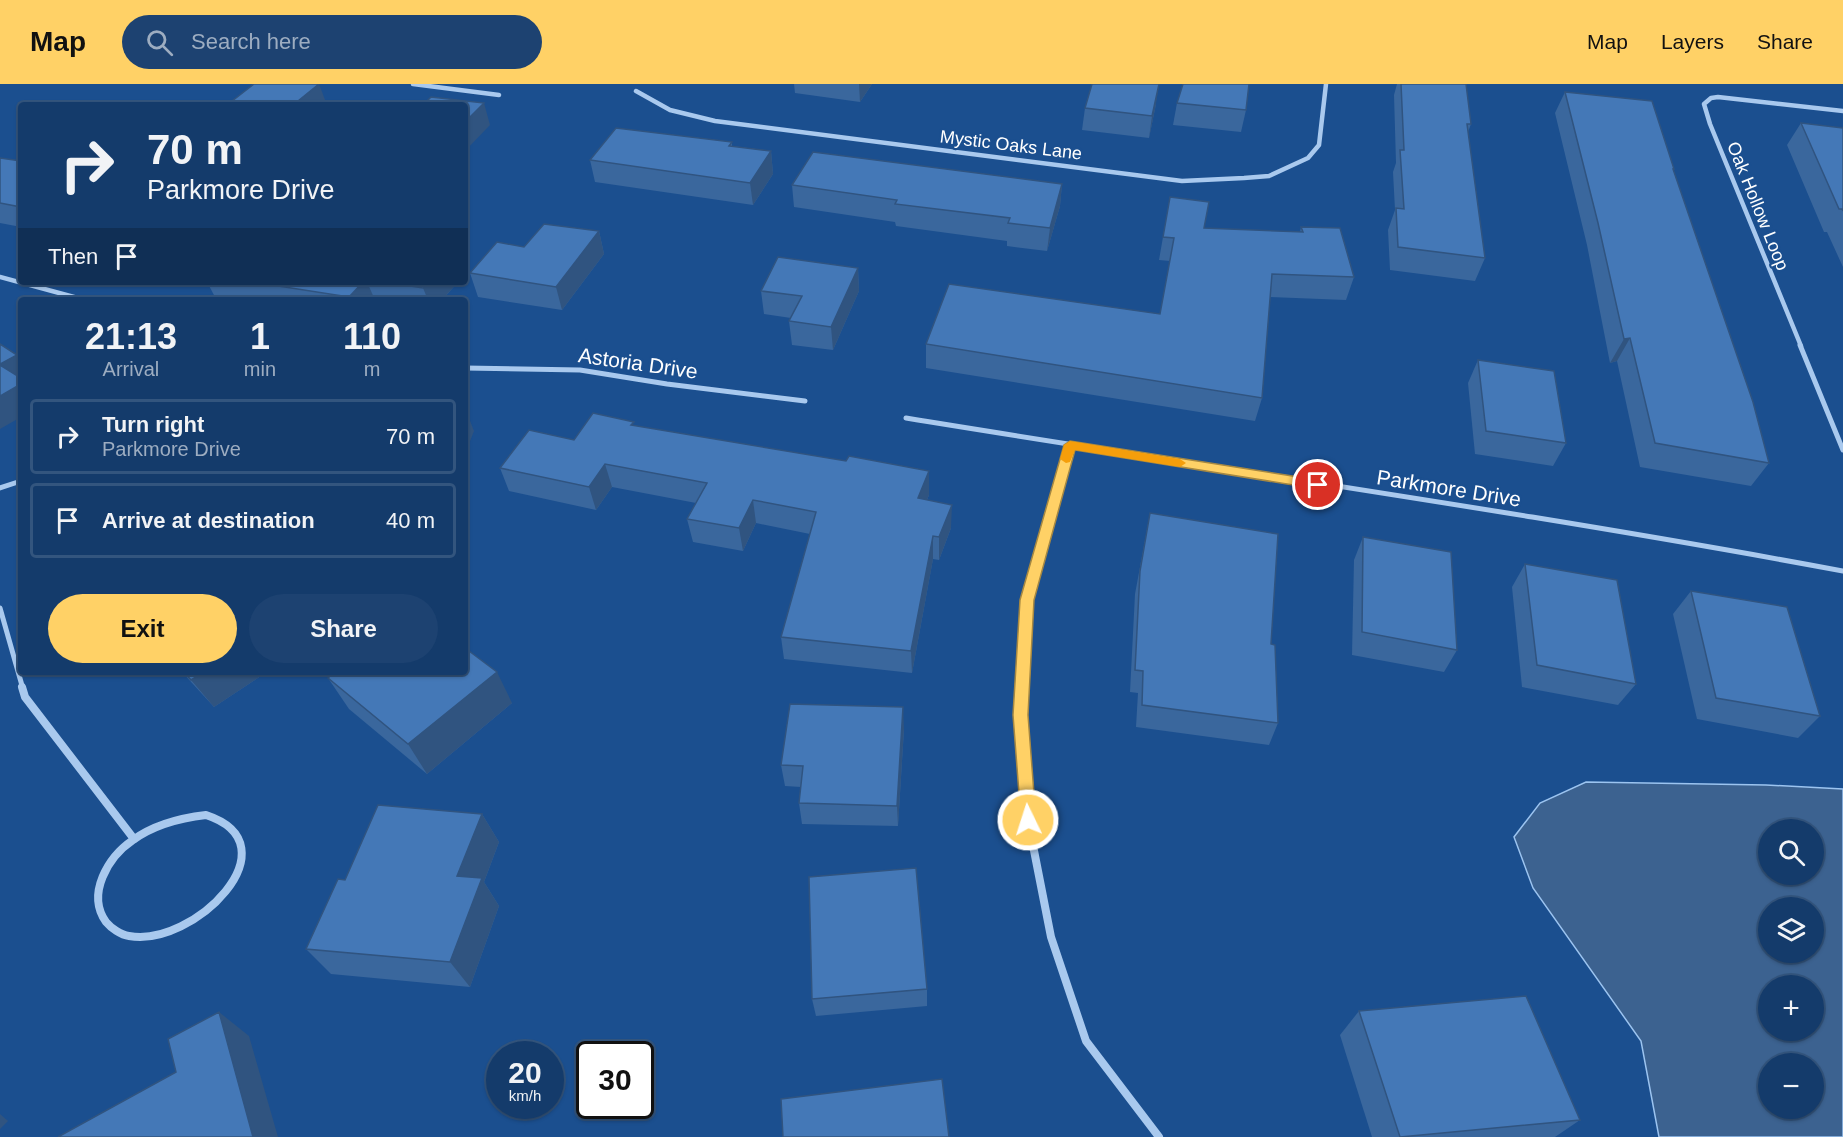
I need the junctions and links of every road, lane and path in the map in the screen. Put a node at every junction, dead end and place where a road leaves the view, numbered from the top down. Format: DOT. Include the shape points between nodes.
graph roads {
  1 [pos="413,84"];
  2 [pos="1326,84"];
  3 [pos="636,91"];
  4 [pos="499,95"];
  5 [pos="1843,111"];
  6 [pos="0,277"];
  7 [pos="18,282"];
  8 [pos="30,285"];
  9 [pos="74,297"];
  10 [pos="468,368"];
  11 [pos="805,401"];
  12 [pos="906,418"];
  13 [pos="1070,445"];
  14 [pos="1843,450"];
  15 [pos="18,482"];
  16 [pos="0,488"];
  17 [pos="1843,571"];
  18 [pos="0,608"];
  19 [pos="18,672"];
  20 [pos="19,675"];
  21 [pos="134,839"];
  22 [pos="1159,1137"];
  1 -- 4 [label="street"];
  2 -- 3 [label="street, Mystic Oaks Lane" via="1319,145 1308,158 1269,176 1182,181 715,121 670,110"];
  5 -- 14 [label="street, Oak Hollow Loop" via="1728,97 1712,98 1704,104"];
  6 -- 7 [label="street"];
  8 -- 9 [label="street"];
  10 -- 11 [label="street, Astoria Drive" via="580,370"];
  12 -- 13 [label="street, Parkmore Drive"];
  13 -- 17 [label="street, Parkmore Drive" via="1648,535"];
  13 -- 22 [label="street" via="1027,600 1021,715 1028,820 1051,937 1086,1041"];
  15 -- 16 [label="street"];
  18 -- 19 [label="street"];
  20 -- 21 [label="street" via="25,697"];
  21 -- 21 [label="street" via="108,866 97,892 103,921 113,931 130,938 159,936 188,925 221,898 237,874 242,852 238,836 225,822 206,815 179,817"];
}
